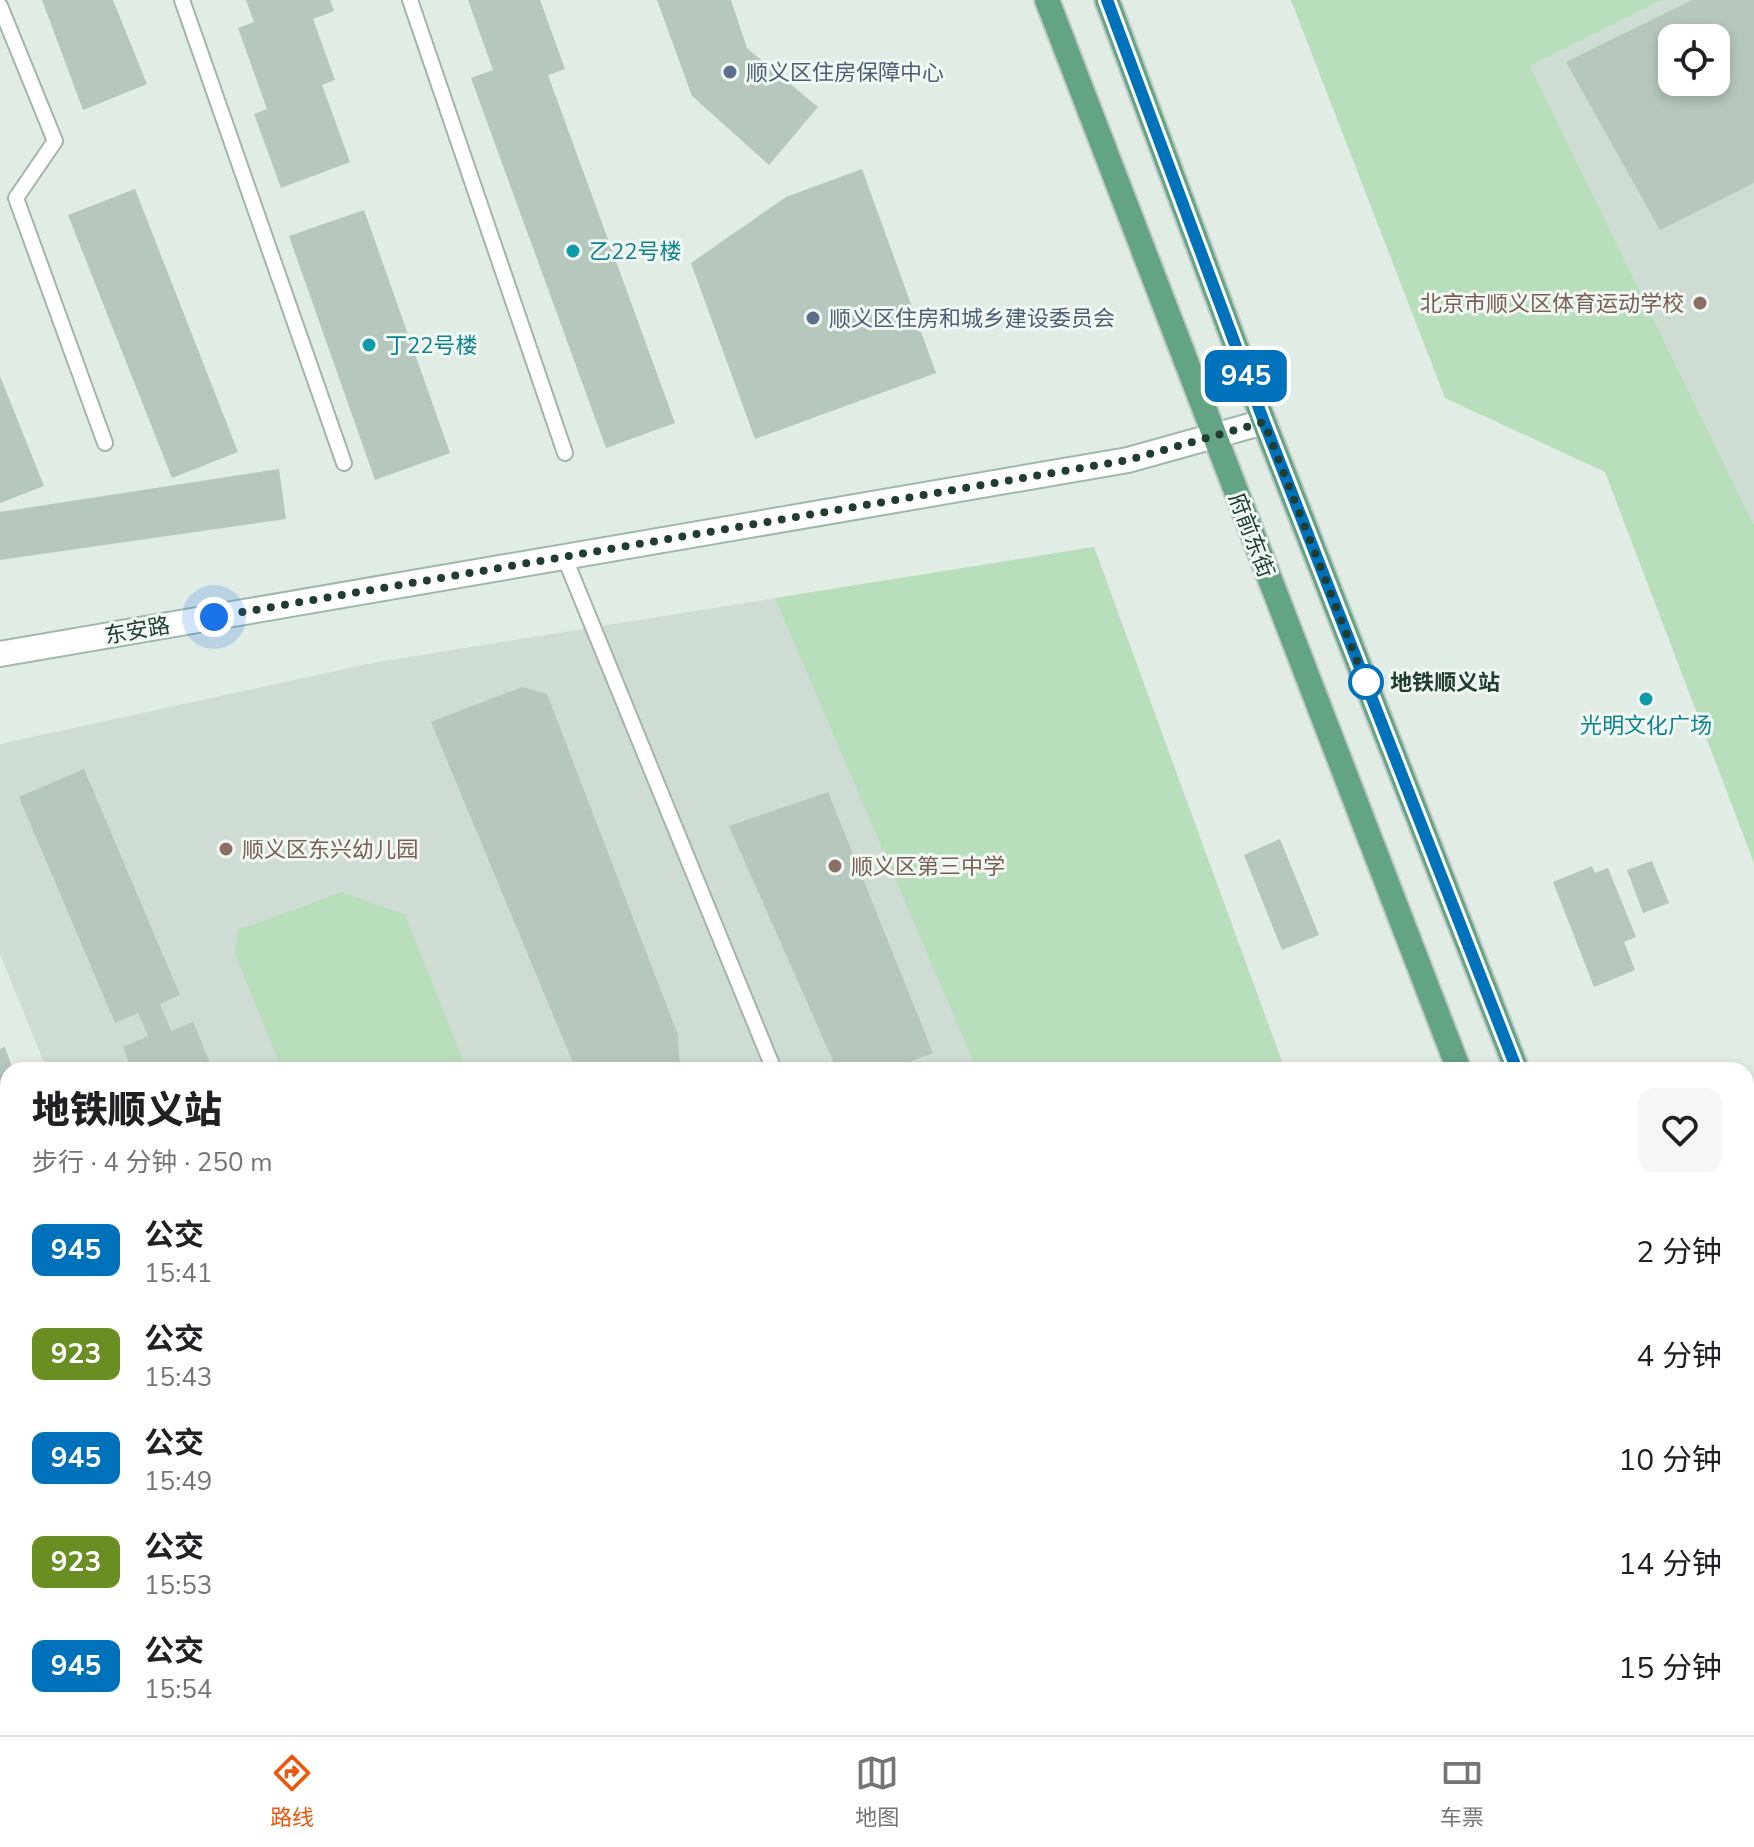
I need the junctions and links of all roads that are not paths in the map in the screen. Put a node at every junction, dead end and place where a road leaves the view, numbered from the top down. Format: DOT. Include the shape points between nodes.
graph roads {
  1 [pos="182,0"];
  2 [pos="410,0"];
  3 [pos="1047,0"];
  4 [pos="1107,0"];
  5 [pos="0,6"];
  6 [pos="1264,422"];
  7 [pos="1213,435"];
  8 [pos="105,443"];
  9 [pos="565,453"];
  10 [pos="344,463"];
  11 [pos="564,556"];
  12 [pos="0,654"];
  13 [pos="771,1062"];
  14 [pos="1456,1062"];
  15 [pos="1514,1062"];
  1 -- 10 [label="lane"];
  2 -- 9 [label="lane"];
  3 -- 7 [label="main road, 府前东街"];
  4 -- 6 [label="main road"];
  5 -- 8 [label="lane" via="55,141 16,198"];
  6 -- 7 [label="street, 东安路"];
  6 -- 15 [label="main road"];
  7 -- 11 [label="street, 东安路" via="1128,460"];
  7 -- 14 [label="main road, 府前东街"];
  11 -- 12 [label="street, 东安路"];
  11 -- 13 [label="lane"];
}
